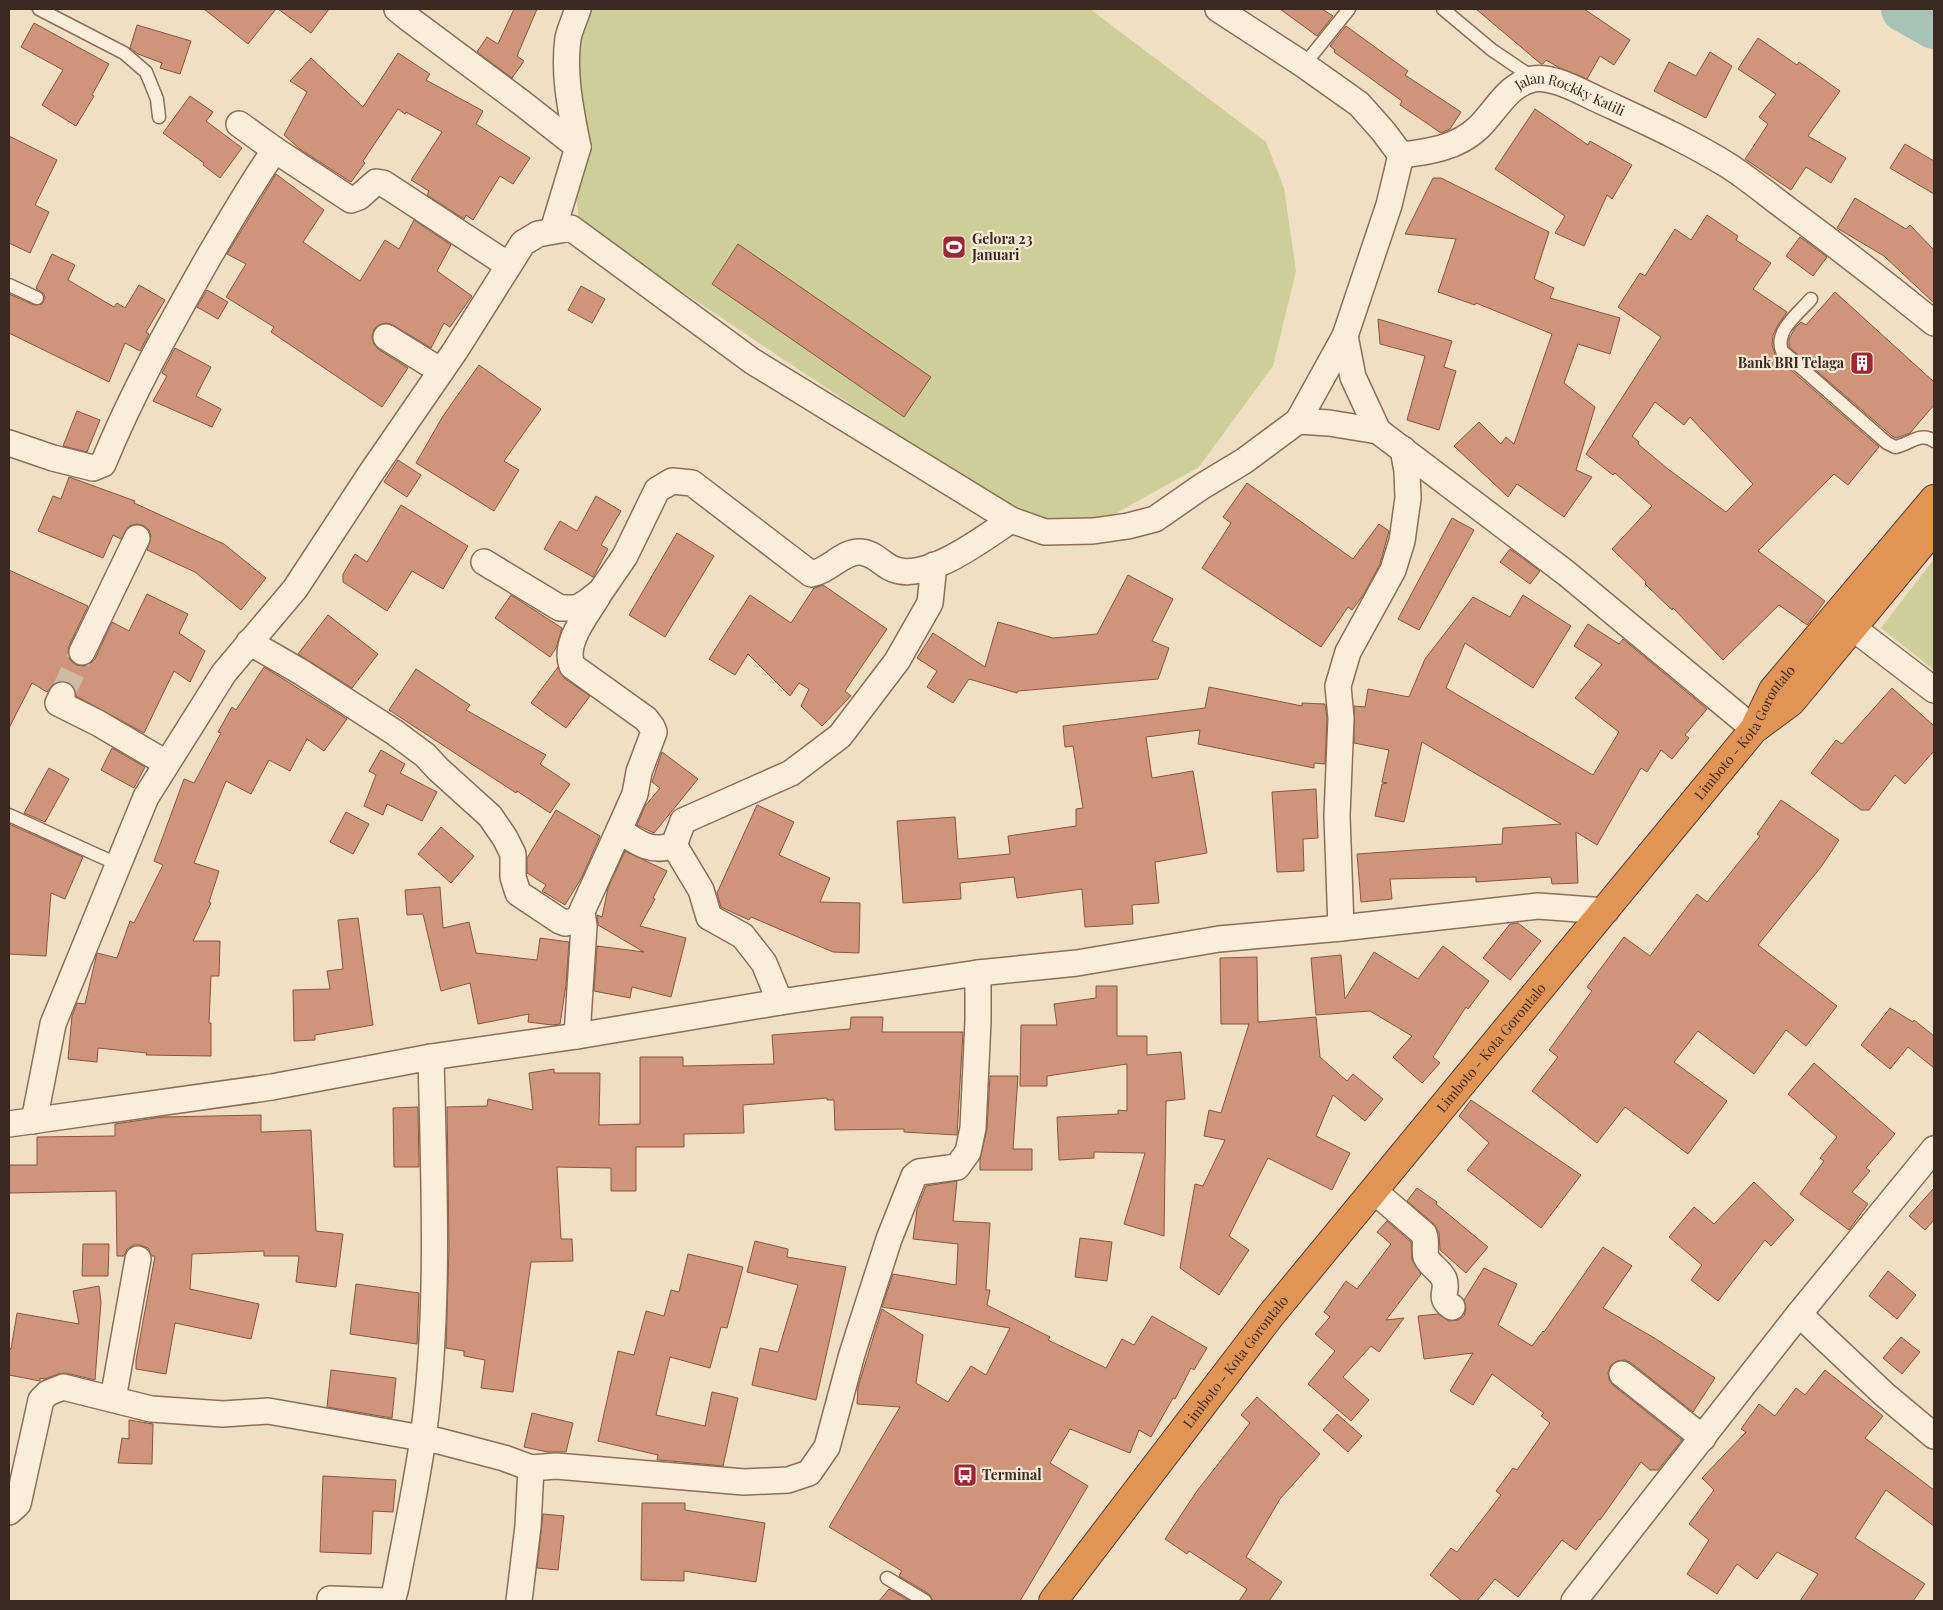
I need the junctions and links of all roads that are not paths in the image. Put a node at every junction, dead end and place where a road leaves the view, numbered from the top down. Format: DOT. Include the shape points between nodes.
graph roads {
  1 [pos="39,9"];
  2 [pos="398,9"];
  3 [pos="578,9"];
  4 [pos="1218,9"];
  5 [pos="1349,9"];
  6 [pos="1443,9"];
  7 [pos="1304,65"];
  8 [pos="1535,79"];
  9 [pos="159,117"];
  10 [pos="239,124"];
  11 [pos="578,147"];
  12 [pos="275,150"];
  13 [pos="1401,155"];
  14 [pos="553,230"];
  15 [pos="508,265"];
  16 [pos="9,285"];
  17 [pos="37,298"];
  18 [pos="1811,299"];
  19 [pos="1934,323"];
  20 [pos="1345,336"];
  21 [pos="386,337"];
  22 [pos="441,372"];
  23 [pos="1298,421"];
  24 [pos="1378,431"];
  25 [pos="1934,441"];
  26 [pos="9,443"];
  27 [pos="1403,449"];
  28 [pos="1934,499"];
  29 [pos="1011,520"];
  30 [pos="1934,529"];
  31 [pos="138,538"];
  32 [pos="484,562"];
  33 [pos="934,565"];
  34 [pos="601,591"];
  35 [pos="1853,628"];
  36 [pos="249,642"];
  37 [pos="82,652"];
  38 [pos="1934,690"];
  39 [pos="62,695"];
  40 [pos="1754,729"];
  41 [pos="166,763"];
  42 [pos="9,815"];
  43 [pos="619,830"];
  44 [pos="674,845"];
  45 [pos="118,864"];
  46 [pos="1606,911"];
  47 [pos="582,912"];
  48 [pos="1342,928"];
  49 [pos="978,973"];
  50 [pos="780,1002"];
  51 [pos="577,1036"];
  52 [pos="431,1056"];
  53 [pos="34,1121"];
  54 [pos="9,1124"];
  55 [pos="1934,1149"];
  56 [pos="1374,1191"];
  57 [pos="138,1260"];
  58 [pos="1452,1307"];
  59 [pos="1799,1314"];
  60 [pos="1622,1374"];
  61 [pos="113,1399"];
  62 [pos="1934,1436"];
  63 [pos="423,1438"];
  64 [pos="1702,1438"];
  65 [pos="531,1468"];
  66 [pos="9,1512"];
  67 [pos="887,1578"];
  68 [pos="330,1598"];
  69 [pos="519,1601"];
  70 [pos="925,1601"];
  71 [pos="1053,1601"];
  72 [pos="1574,1601"];
  1 -- 9 [label="lane" via="124,53 146,72 157,99"];
  2 -- 11 [label="street"];
  3 -- 11 [label="street" via="568,37 566,67 568,98"];
  4 -- 7 [label="street"];
  5 -- 7 [label="lane"];
  6 -- 8 [label="lane" via="1492,50"];
  7 -- 13 [label="street" via="1359,104"];
  8 -- 13 [label="street, Jalan Rockky Katili" via="1523,82 1508,92 1478,128 1465,138 1430,151"];
  8 -- 19 [label="street, Jalan Rockky Katili" via="1550,79 1575,89 1647,122 1729,166 1860,262"];
  10 -- 12 [label="street"];
  11 -- 14 [label="street"];
  12 -- 15 [label="street" via="351,200 376,182 383,183"];
  12 -- 26 [label="street" via="257,174 168,329 103,464 93,468"];
  13 -- 20 [label="street" via="1389,205"];
  14 -- 15 [label="street" via="538,234 523,244"];
  14 -- 29 [label="street" via="571,228 752,361"];
  15 -- 22 [label="street"];
  16 -- 17 [label="lane"];
  18 -- 25 [label="lane" via="1785,329 1780,341 1782,351 1887,443 1895,447 1919,438"];
  20 -- 23 [label="street"];
  20 -- 24 [label="street" via="1353,378"];
  21 -- 22 [label="street"];
  22 -- 36 [label="street" via="370,473 295,589"];
  23 -- 24 [label="street"];
  23 -- 29 [label="street" via="1155,519 1093,531 1046,532"];
  24 -- 27 [label="street"];
  27 -- 40 [label="street" via="1566,573"];
  27 -- 48 [label="street" via="1408,498 1402,541 1392,570 1348,652 1338,686 1341,718 1337,816"];
  28 -- 40 [label="highway, Limboto - Kota Gorontalo" via="1773,690"];
  29 -- 33 [label="street" via="972,547"];
  30 -- 35 [label="highway"];
  31 -- 37 [label="street"];
  32 -- 34 [label="street" via="560,608 577,608"];
  33 -- 34 [label="street" via="915,572 893,569 874,556 859,552 846,555 820,572 811,574 692,483 672,481 657,490 625,556"];
  33 -- 44 [label="street" via="930,603 898,661 840,736 791,773 683,821"];
  34 -- 43 [label="street" via="572,641 569,650 572,666 646,719 654,732 639,772 636,794"];
  35 -- 38 [label="street"];
  35 -- 40 [label="highway" via="1791,702"];
  36 -- 41 [label="street" via="224,673"];
  36 -- 47 [label="street" via="301,672 425,755 490,816 505,838 513,854 513,877 518,893 565,923 578,920"];
  39 -- 41 [label="street" via="58,703"];
  40 -- 46 [label="highway, Limboto - Kota Gorontalo"];
  41 -- 45 [label="street" via="146,797"];
  42 -- 45 [label="lane"];
  43 -- 44 [label="street" via="650,848 665,849"];
  43 -- 47 [label="street"];
  44 -- 50 [label="street" via="701,890 709,917 743,936 764,963"];
  45 -- 53 [label="street" via="53,1024"];
  46 -- 48 [label="street" via="1538,906"];
  46 -- 56 [label="highway, Limboto - Kota Gorontalo"];
  47 -- 51 [label="street" via="584,926"];
  48 -- 49 [label="street" via="1218,939 1076,963"];
  49 -- 50 [label="street"];
  49 -- 65 [label="street" via="973,1128 968,1152 957,1167 919,1172 914,1176 889,1239 827,1446 809,1473 788,1480 744,1482 556,1466"];
  50 -- 51 [label="street"];
  51 -- 52 [label="street"];
  52 -- 53 [label="street" via="272,1087"];
  52 -- 63 [label="street" via="433,1320"];
  53 -- 54 [label="street"];
  55 -- 59 [label="street"];
  56 -- 58 [label="street" via="1424,1234 1425,1255 1443,1277 1445,1302"];
  56 -- 71 [label="highway, Limboto - Kota Gorontalo" via="1271,1315"];
  57 -- 61 [label="street"];
  59 -- 62 [label="street"];
  59 -- 64 [label="street"];
  60 -- 64 [label="street"];
  61 -- 63 [label="street" via="152,1409 190,1413 268,1411"];
  61 -- 66 [label="street" via="63,1388 48,1393 41,1400 18,1504"];
  63 -- 65 [label="street"];
  63 -- 68 [label="street" via="393,1598 385,1601"];
  64 -- 72 [label="street"];
  65 -- 69 [label="street"];
  67 -- 70 [label="lane"];
}
